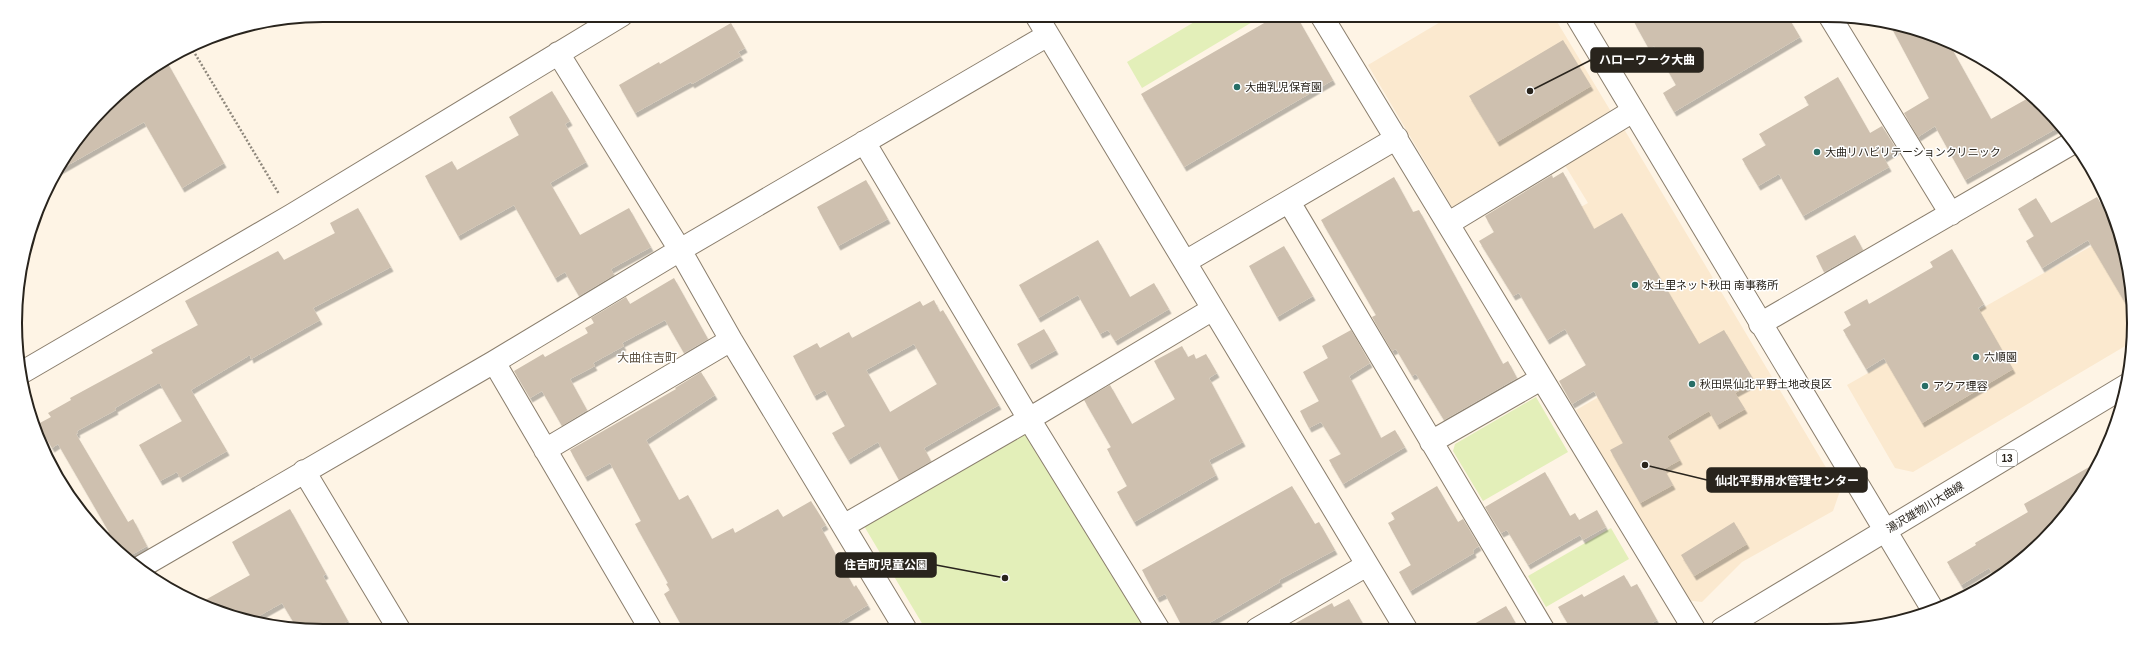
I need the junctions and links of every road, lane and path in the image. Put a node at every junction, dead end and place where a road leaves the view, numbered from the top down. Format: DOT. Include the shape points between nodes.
graph roads {
  1 [pos="610,22"];
  2 [pos="1040,22"];
  3 [pos="1325,22"];
  4 [pos="1580,22"];
  5 [pos="1834,22"];
  6 [pos="1048,35"];
  7 [pos="194,51"];
  8 [pos="558,53"];
  9 [pos="1633,111"];
  10 [pos="1397,138"];
  11 [pos="864,142"];
  12 [pos="2069,145"];
  13 [pos="1290,202"];
  14 [pos="1952,214"];
  15 [pos="292,215"];
  16 [pos="1449,223"];
  17 [pos="680,250"];
  18 [pos="1185,262"];
  19 [pos="1213,309"];
  20 [pos="1760,324"];
  21 [pos="731,340"];
  22 [pos="494,362"];
  23 [pos="26,369"];
  24 [pos="1541,379"];
  25 [pos="2119,390"];
  26 [pos="1029,419"];
  27 [pos="1431,442"];
  28 [pos="545,450"];
  29 [pos="304,471"];
  30 [pos="844,525"];
  31 [pos="1886,531"];
  32 [pos="144,565"];
  33 [pos="1367,565"];
  34 [pos="1930,605"];
  35 [pos="396,624"];
  36 [pos="648,624"];
  37 [pos="902,624"];
  38 [pos="1155,624"];
  39 [pos="1266,624"];
  40 [pos="1403,624"];
  41 [pos="1540,624"];
  42 [pos="1691,624"];
  43 [pos="1730,624"];
  1 -- 8 [label="street"];
  2 -- 6 [label="street"];
  3 -- 10 [label="street"];
  4 -- 9 [label="street"];
  5 -- 14 [label="street"];
  6 -- 11 [label="street"];
  6 -- 18 [label="street"];
  7 -- 15 [label="path"];
  8 -- 15 [label="street"];
  8 -- 17 [label="street"];
  9 -- 16 [label="street"];
  9 -- 20 [label="street"];
  10 -- 13 [label="street"];
  10 -- 16 [label="street"];
  11 -- 17 [label="street"];
  11 -- 26 [label="street"];
  12 -- 14 [label="street"];
  13 -- 18 [label="street"];
  13 -- 27 [label="street"];
  14 -- 20 [label="street"];
  15 -- 23 [label="street"];
  16 -- 24 [label="street"];
  17 -- 21 [label="street"];
  17 -- 22 [label="street"];
  18 -- 19 [label="street"];
  19 -- 26 [label="street"];
  19 -- 33 [label="street"];
  20 -- 31 [label="street"];
  21 -- 28 [label="street"];
  21 -- 30 [label="street"];
  22 -- 28 [label="street"];
  22 -- 29 [label="street"];
  24 -- 27 [label="street"];
  24 -- 42 [label="street"];
  25 -- 31 [label="street, 湯沢雄物川大曲線 / 13"];
  26 -- 30 [label="street"];
  26 -- 38 [label="street"];
  27 -- 41 [label="street"];
  28 -- 36 [label="street"];
  29 -- 32 [label="street"];
  29 -- 35 [label="street"];
  30 -- 37 [label="street"];
  31 -- 34 [label="street"];
  31 -- 43 [label="street, 湯沢雄物川大曲線 / 13"];
  33 -- 39 [label="street"];
  33 -- 40 [label="street"];
}
